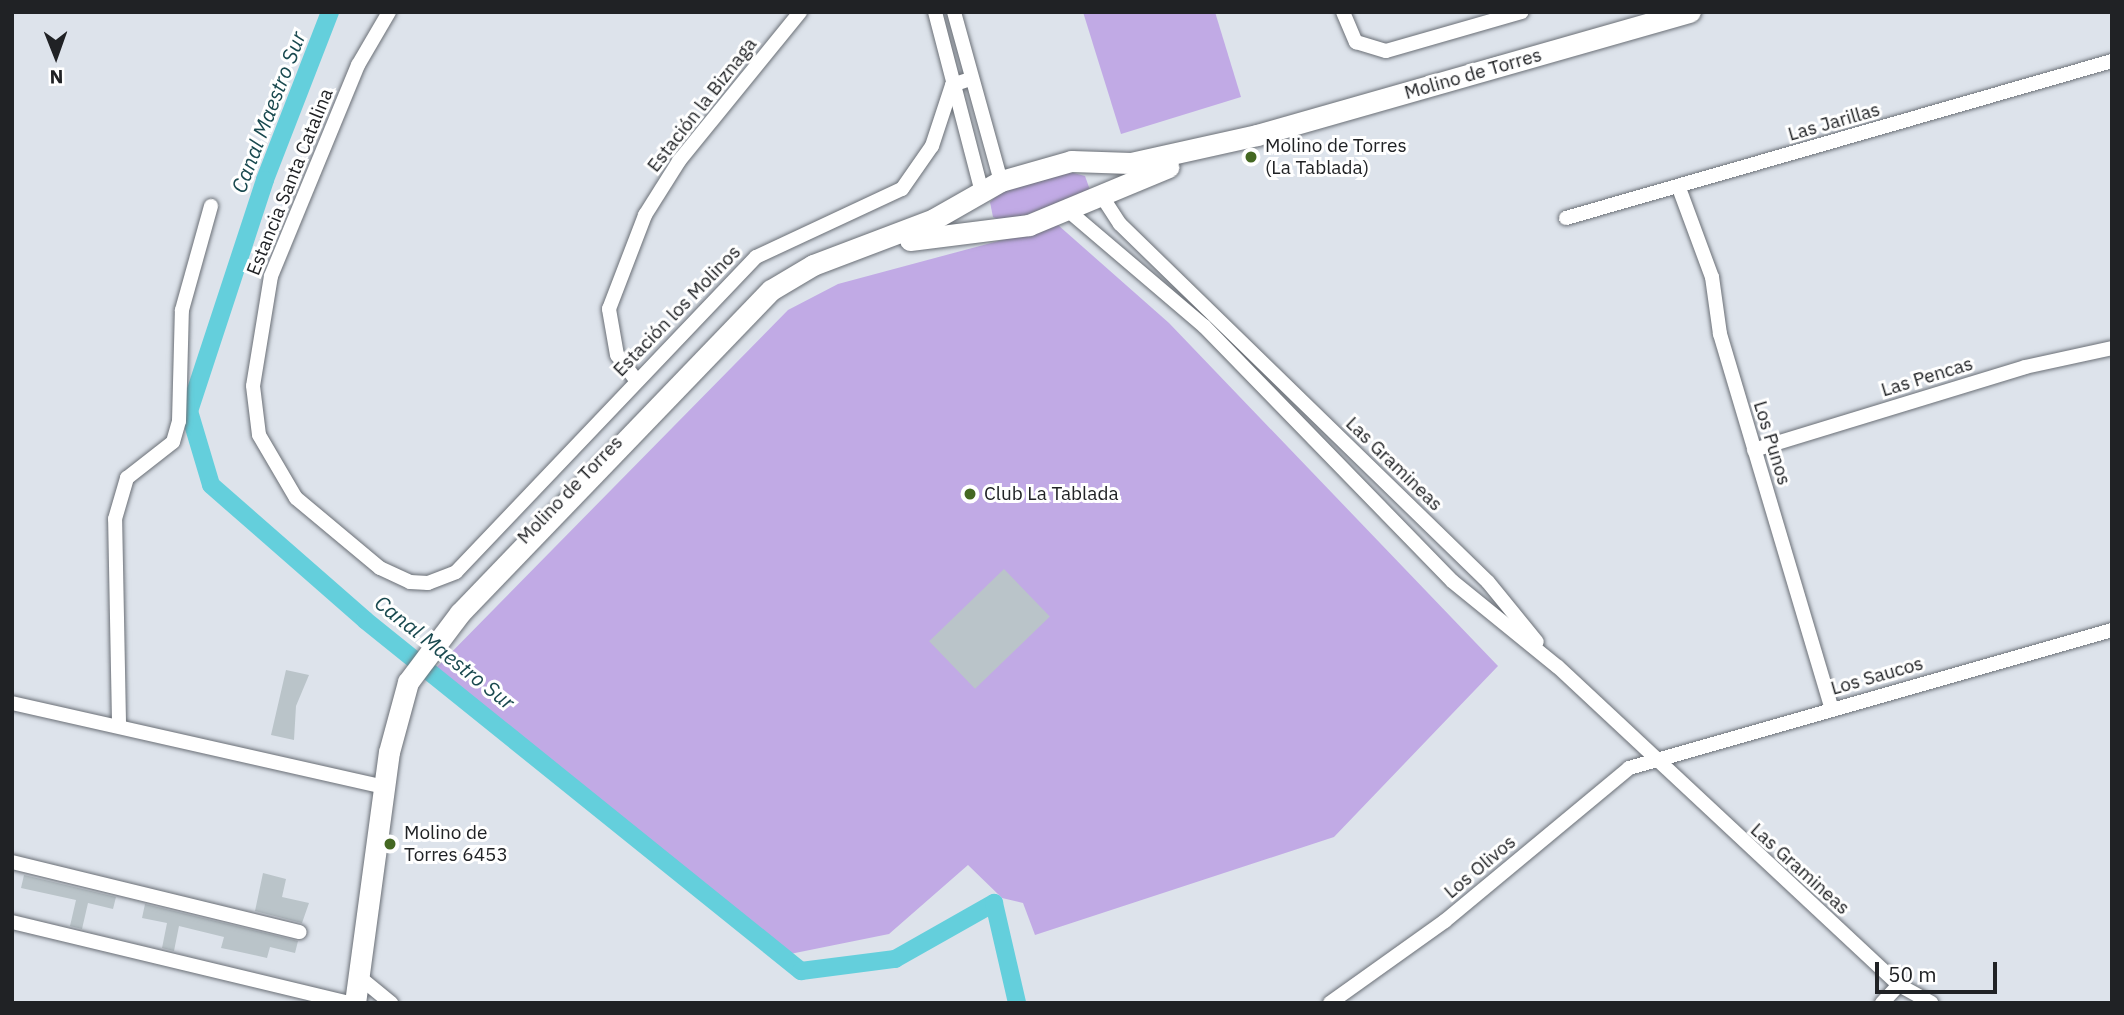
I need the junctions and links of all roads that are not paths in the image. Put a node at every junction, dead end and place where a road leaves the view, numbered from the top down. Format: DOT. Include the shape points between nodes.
graph roads {
  1 [pos="389,12"];
  2 [pos="800,12"];
  3 [pos="936,12"];
  4 [pos="954,12"];
  5 [pos="1343,12"];
  6 [pos="1522,12"];
  7 [pos="1690,12"];
  8 [pos="2112,61"];
  9 [pos="970,79"];
  10 [pos="952,85"];
  11 [pos="1257,135"];
  12 [pos="1076,161"];
  13 [pos="1001,181"];
  14 [pos="1679,187"];
  15 [pos="981,189"];
  16 [pos="1104,198"];
  17 [pos="211,206"];
  18 [pos="1070,213"];
  19 [pos="1566,218"];
  20 [pos="1005,230"];
  21 [pos="866,247"];
  22 [pos="2112,348"];
  23 [pos="636,380"];
  24 [pos="1754,450"];
  25 [pos="428,583"];
  26 [pos="2112,630"];
  27 [pos="1558,667"];
  28 [pos="12,702"];
  29 [pos="1832,709"];
  30 [pos="118,722"];
  31 [pos="1653,761"];
  32 [pos="384,787"];
  33 [pos="12,862"];
  34 [pos="12,922"];
  35 [pos="300,932"];
  36 [pos="358,976"];
  37 [pos="1899,985"];
  38 [pos="349,1003"];
  39 [pos="355,1003"];
  40 [pos="391,1003"];
  41 [pos="1330,1003"];
  42 [pos="1882,1003"];
  43 [pos="1931,1003"];
  1 -- 25 [label="street, Estancia Santa Catalina" via="358,65 271,276 256,343 254,405 267,452 296,498 380,568"];
  2 -- 23 [label="street, Estación la Biznaga" via="679,161 645,215 609,309 617,355"];
  3 -- 10 [label="street"];
  4 -- 9 [label="street"];
  5 -- 6 [label="street" via="1356,41 1386,51"];
  7 -- 11 [label="main road, Molino de Torres"];
  8 -- 14 [label="street, Las Jarillas"];
  9 -- 10 [label="street"];
  9 -- 13 [label="street"];
  10 -- 15 [label="street"];
  10 -- 23 [label="street, Estación los Molinos" via="932,146 902,189 756,257"];
  11 -- 12 [label="main road, Molino de Torres" via="1131,163"];
  11 -- 16 [label="main road, Molino de Torres" via="1136,178"];
  12 -- 13 [label="main road, Molino de Torres"];
  12 -- 16 [label="main road" via="1093,168"];
  13 -- 15 [label="main road, Molino de Torres"];
  14 -- 19 [label="street, Las Jarillas"];
  14 -- 24 [label="street, Los Punos" via="1712,277 1720,334"];
  15 -- 20 [label="main road" via="983,218"];
  15 -- 21 [label="main road, Molino de Torres" via="934,219"];
  16 -- 18 [label="main road, Molino de Torres"];
  16 -- 27 [label="street, Las Gramineas" via="1120,224 1488,582"];
  17 -- 30 [label="street" via="182,310 179,421 173,442 127,478 117,510"];
  18 -- 20 [label="main road, Molino de Torres"];
  18 -- 27 [label="street, Las Gramineas" via="1184,309 1452,581"];
  20 -- 21 [label="main road, Molino de Torres"];
  21 -- 32 [label="main road, Molino de Torres" via="785,280 664,397 481,590 415,671 396,716"];
  22 -- 24 [label="street, Las Pencas" via="2025,367"];
  23 -- 25 [label="street, Estación los Molinos" via="456,572"];
  24 -- 29 [label="street, Los Punos"];
  26 -- 29 [label="street, Los Saucos"];
  27 -- 31 [label="street, Las Gramineas"];
  28 -- 30 [label="street"];
  29 -- 31 [label="street, Los Saucos"];
  30 -- 32 [label="street"];
  31 -- 37 [label="street, Las Gramineas"];
  31 -- 41 [label="street, Los Olivos" via="1621,773 1445,921"];
  32 -- 36 [label="main road, Molino de Torres"];
  33 -- 35 [label="street"];
  34 -- 38 [label="street"];
  36 -- 39 [label="main road, Molino de Torres"];
  36 -- 40 [label="street"];
  37 -- 42 [label="street"];
  37 -- 43 [label="street, Las Gramineas"];
}
